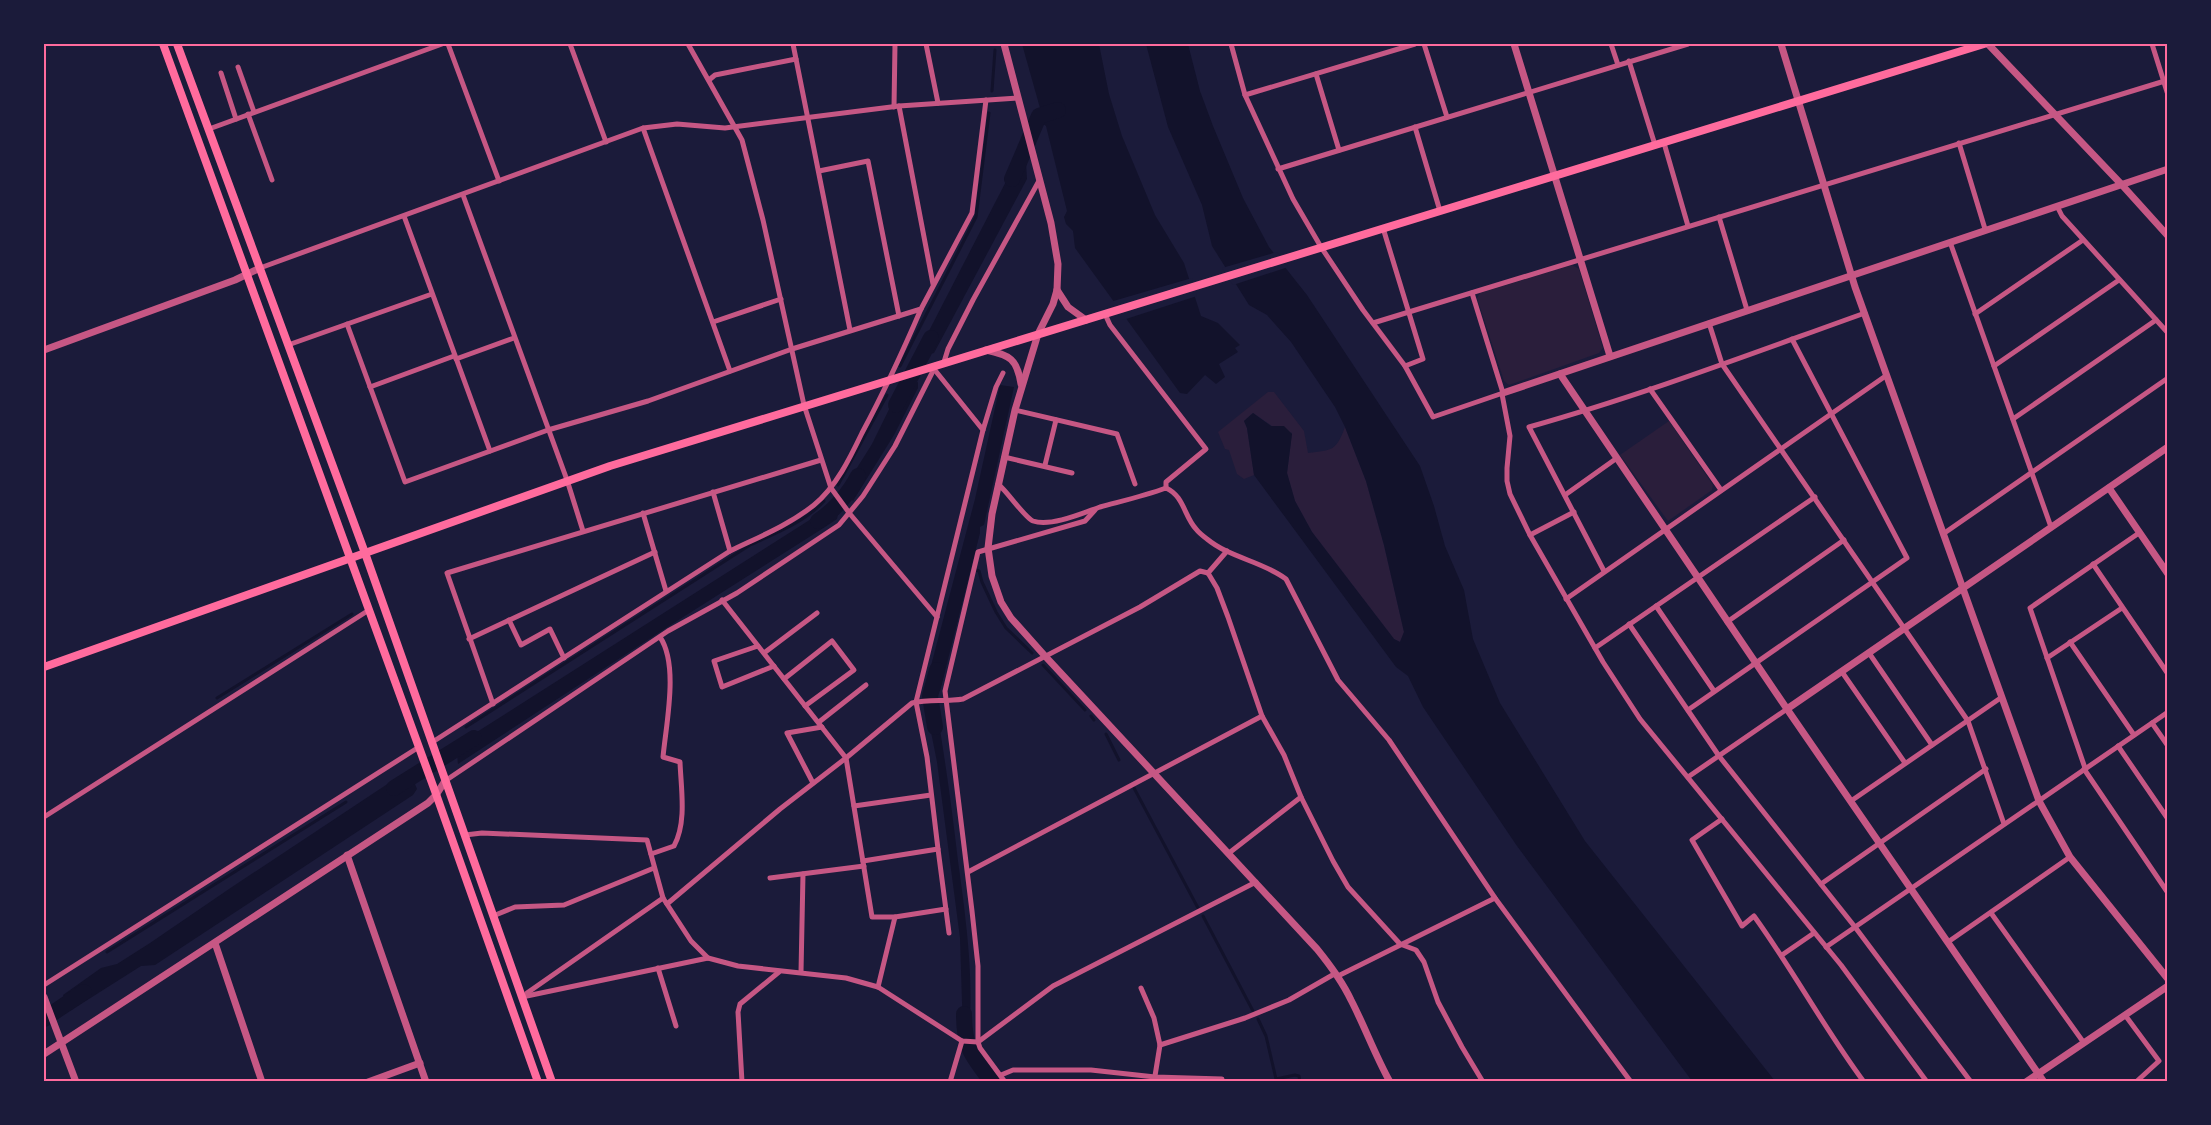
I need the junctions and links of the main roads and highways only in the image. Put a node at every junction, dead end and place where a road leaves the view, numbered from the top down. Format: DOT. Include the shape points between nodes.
graph roads {
  1 [pos="163,44"];
  2 [pos="177,44"];
  3 [pos="1986,44"];
  4 [pos="365,553"];
  5 [pos="349,558"];
  6 [pos="44,667"];
  7 [pos="538,1082"];
  8 [pos="552,1082"];
  1 -- 5 [label="main road"];
  2 -- 4 [label="main road"];
  3 -- 4 [label="main road" via="804,405 567,480"];
  4 -- 5 [label="main road"];
  4 -- 8 [label="main road"];
  5 -- 6 [label="main road"];
  5 -- 7 [label="main road"];
}
